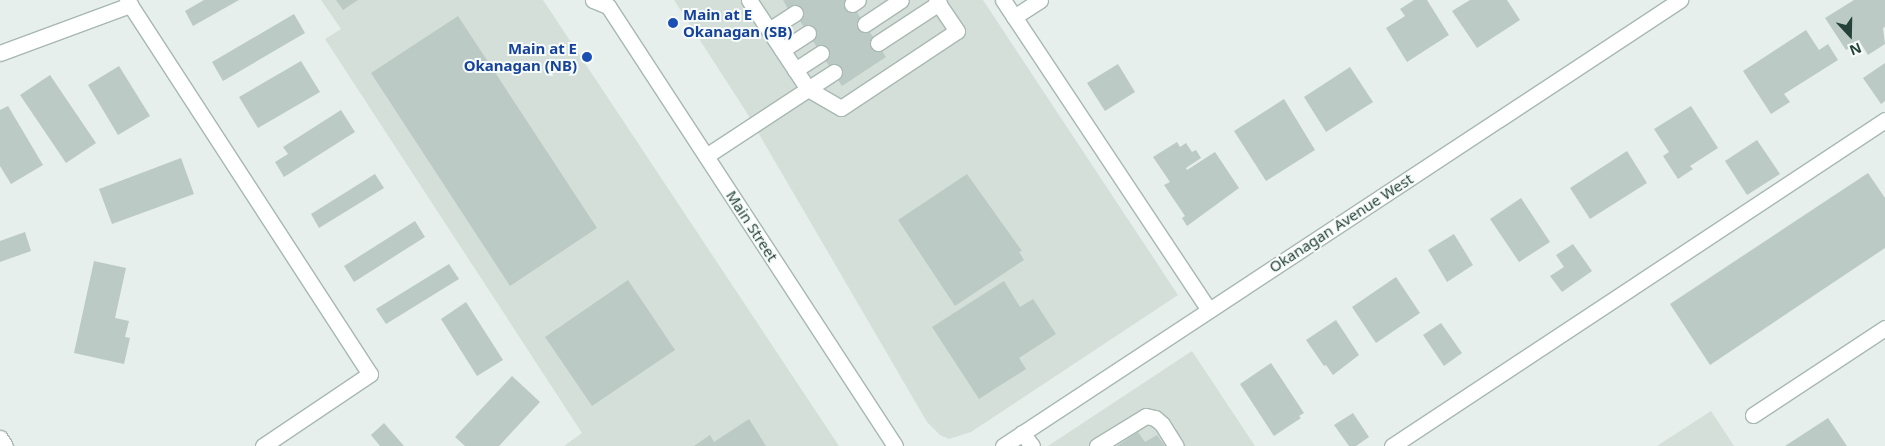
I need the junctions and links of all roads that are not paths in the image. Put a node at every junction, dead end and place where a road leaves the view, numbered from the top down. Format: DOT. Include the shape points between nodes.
graph roads {
  1 [pos="593,0"];
  2 [pos="749,0"];
  3 [pos="902,0"];
  4 [pos="1003,0"];
  5 [pos="1040,0"];
  6 [pos="1680,0"];
  7 [pos="937,2"];
  8 [pos="128,3"];
  9 [pos="608,3"];
  10 [pos="795,13"];
  11 [pos="1014,17"];
  12 [pos="865,24"];
  13 [pos="769,30"];
  14 [pos="808,33"];
  15 [pos="878,43"];
  16 [pos="782,50"];
  17 [pos="0,53"];
  18 [pos="821,53"];
  19 [pos="795,70"];
  20 [pos="834,72"];
  21 [pos="808,89"];
  22 [pos="1885,120"];
  23 [pos="706,156"];
  24 [pos="1209,310"];
  25 [pos="1885,328"];
  26 [pos="1753,415"];
  27 [pos="1022,433"];
  28 [pos="0,438"];
  29 [pos="5,446"];
  30 [pos="263,446"];
  31 [pos="896,446"];
  32 [pos="1003,446"];
  33 [pos="1032,446"];
  34 [pos="1097,446"];
  35 [pos="1176,446"];
  36 [pos="1392,446"];
  1 -- 9 [label="street, Main Street"];
  2 -- 13 [label="street"];
  3 -- 12 [label="street"];
  4 -- 11 [label="street"];
  5 -- 11 [label="street"];
  6 -- 24 [label="street, Okanagan Avenue West"];
  7 -- 15 [label="street"];
  7 -- 21 [label="street" via="957,31 841,108"];
  8 -- 17 [label="street"];
  8 -- 30 [label="street" via="370,374"];
  9 -- 23 [label="street, Main Street"];
  10 -- 13 [label="street"];
  11 -- 24 [label="street"];
  13 -- 16 [label="street"];
  14 -- 16 [label="street"];
  16 -- 19 [label="street"];
  18 -- 19 [label="street"];
  19 -- 21 [label="street"];
  20 -- 21 [label="street"];
  21 -- 23 [label="street"];
  22 -- 36 [label="street"];
  23 -- 31 [label="street, Main Street"];
  24 -- 27 [label="street, Okanagan Avenue West"];
  25 -- 26 [label="street"];
  27 -- 32 [label="street, Okanagan Avenue West"];
  27 -- 33 [label="street"];
  28 -- 29 [label="street"];
  34 -- 35 [label="street" via="1146,416 1162,424"];
}
